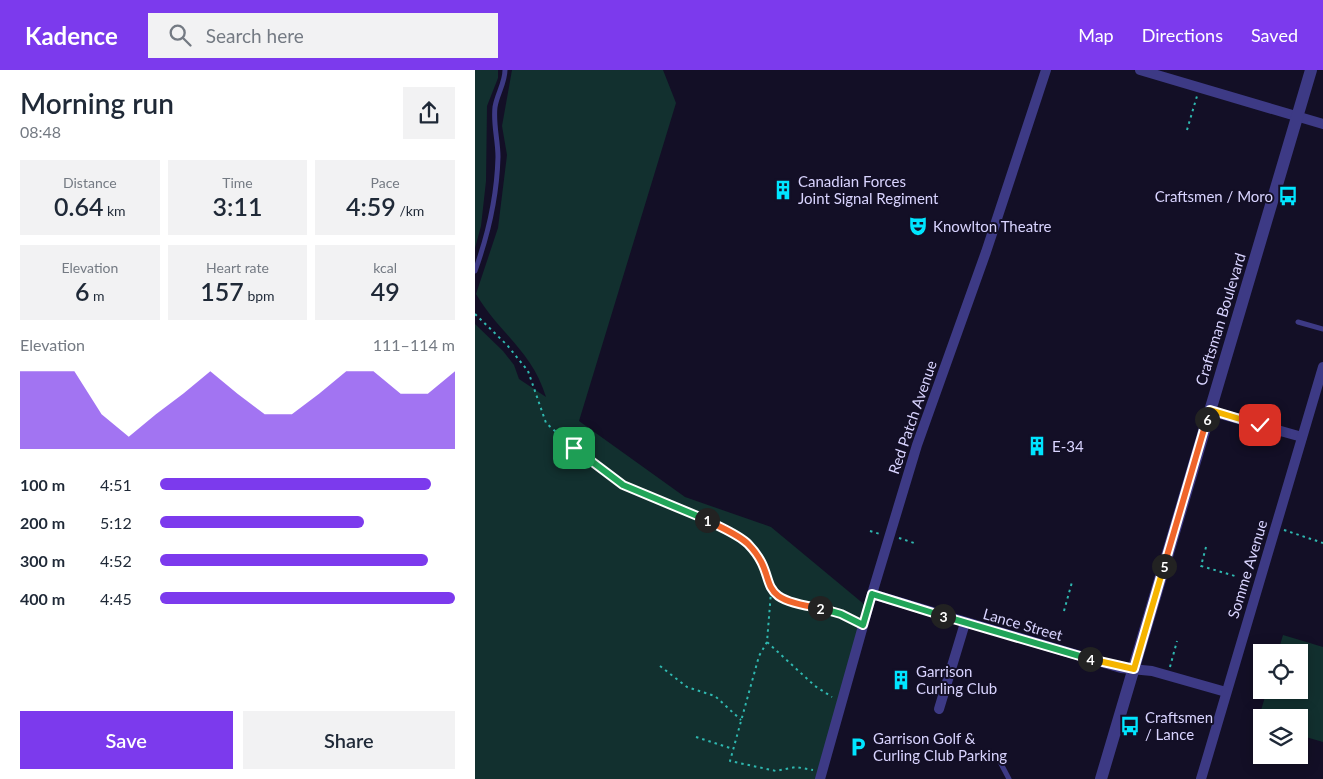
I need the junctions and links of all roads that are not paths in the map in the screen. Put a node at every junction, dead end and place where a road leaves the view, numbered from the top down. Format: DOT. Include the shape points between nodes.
graph roads {
  1 [pos="505,70"];
  2 [pos="1046,70"];
  3 [pos="1140,70"];
  4 [pos="1311,70"];
  5 [pos="1297,116"];
  6 [pos="1323,124"];
  7 [pos="475,270"];
  8 [pos="1298,322"];
  9 [pos="1323,329"];
  10 [pos="1323,367"];
  11 [pos="1210,410"];
  12 [pos="1302,437"];
  13 [pos="872,594"];
  14 [pos="965,623"];
  15 [pos="1134,669"];
  16 [pos="1225,692"];
  17 [pos="939,709"];
  18 [pos="997,758"];
  19 [pos="821,776"];
  20 [pos="1009,779"];
  21 [pos="1101,779"];
  22 [pos="1201,779"];
  1 -- 7 [label="lane" via="495,106 498,156 489,227"];
  2 -- 13 [label="street, Red Patch Avenue" via="917,445"];
  3 -- 5 [label="street"];
  4 -- 5 [label="street, Craftsman Boulevard"];
  5 -- 6 [label="street"];
  5 -- 11 [label="street, Craftsman Boulevard"];
  8 -- 9 [label="lane"];
  10 -- 12 [label="street, Somme Avenue"];
  11 -- 12 [label="street"];
  11 -- 15 [label="street, Craftsman Boulevard"];
  12 -- 16 [label="street, Somme Avenue"];
  13 -- 14 [label="street, Lance Street"];
  13 -- 19 [label="street, Red Patch Avenue"];
  14 -- 15 [label="street, Lance Street"];
  14 -- 17 [label="street"];
  15 -- 16 [label="street, Lance Street"];
  15 -- 21 [label="street, Craftsman Boulevard"];
  16 -- 22 [label="street, Somme Avenue"];
  18 -- 20 [label="lane"];
}
